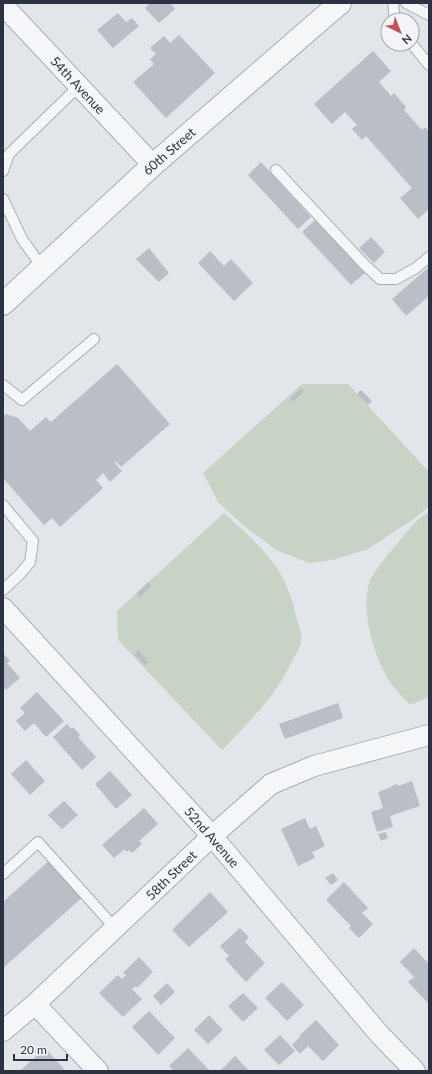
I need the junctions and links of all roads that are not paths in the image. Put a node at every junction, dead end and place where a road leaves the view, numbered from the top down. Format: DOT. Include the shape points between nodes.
graph roads {
  1 [pos="340,3"];
  2 [pos="406,3"];
  3 [pos="3,5"];
  4 [pos="429,15"];
  5 [pos="418,52"];
  6 [pos="429,65"];
  7 [pos="79,86"];
  8 [pos="154,165"];
  9 [pos="276,170"];
  10 [pos="3,171"];
  11 [pos="3,199"];
  12 [pos="429,257"];
  13 [pos="42,267"];
  14 [pos="3,304"];
  15 [pos="94,339"];
  16 [pos="3,385"];
  17 [pos="3,506"];
  18 [pos="3,590"];
  19 [pos="3,608"];
  20 [pos="429,735"];
  21 [pos="212,836"];
  22 [pos="3,874"];
  23 [pos="115,928"];
  24 [pos="35,1004"];
  25 [pos="3,1031"];
  26 [pos="98,1071"];
  27 [pos="414,1071"];
  1 -- 8 [label="street, 60th Street"];
  2 -- 4 [label="lane"];
  3 -- 7 [label="street, 54th Avenue"];
  5 -- 6 [label="lane"];
  7 -- 8 [label="street, 54th Avenue"];
  7 -- 10 [label="lane" via="9,154"];
  8 -- 13 [label="street, 60th Street"];
  9 -- 12 [label="lane" via="380,279 396,279"];
  11 -- 13 [label="lane" via="22,239"];
  13 -- 14 [label="street, 60th Street"];
  15 -- 16 [label="lane" via="22,400"];
  17 -- 18 [label="lane" via="33,541 30,562"];
  19 -- 21 [label="street, 52nd Avenue"];
  20 -- 21 [label="street, 58th Street" via="314,766 271,784"];
  21 -- 23 [label="street, 58th Street"];
  21 -- 27 [label="street, 52nd Avenue"];
  22 -- 23 [label="lane" via="38,842"];
  23 -- 24 [label="street, 58th Street"];
  24 -- 25 [label="street, 58th Street"];
  24 -- 26 [label="street"];
}
